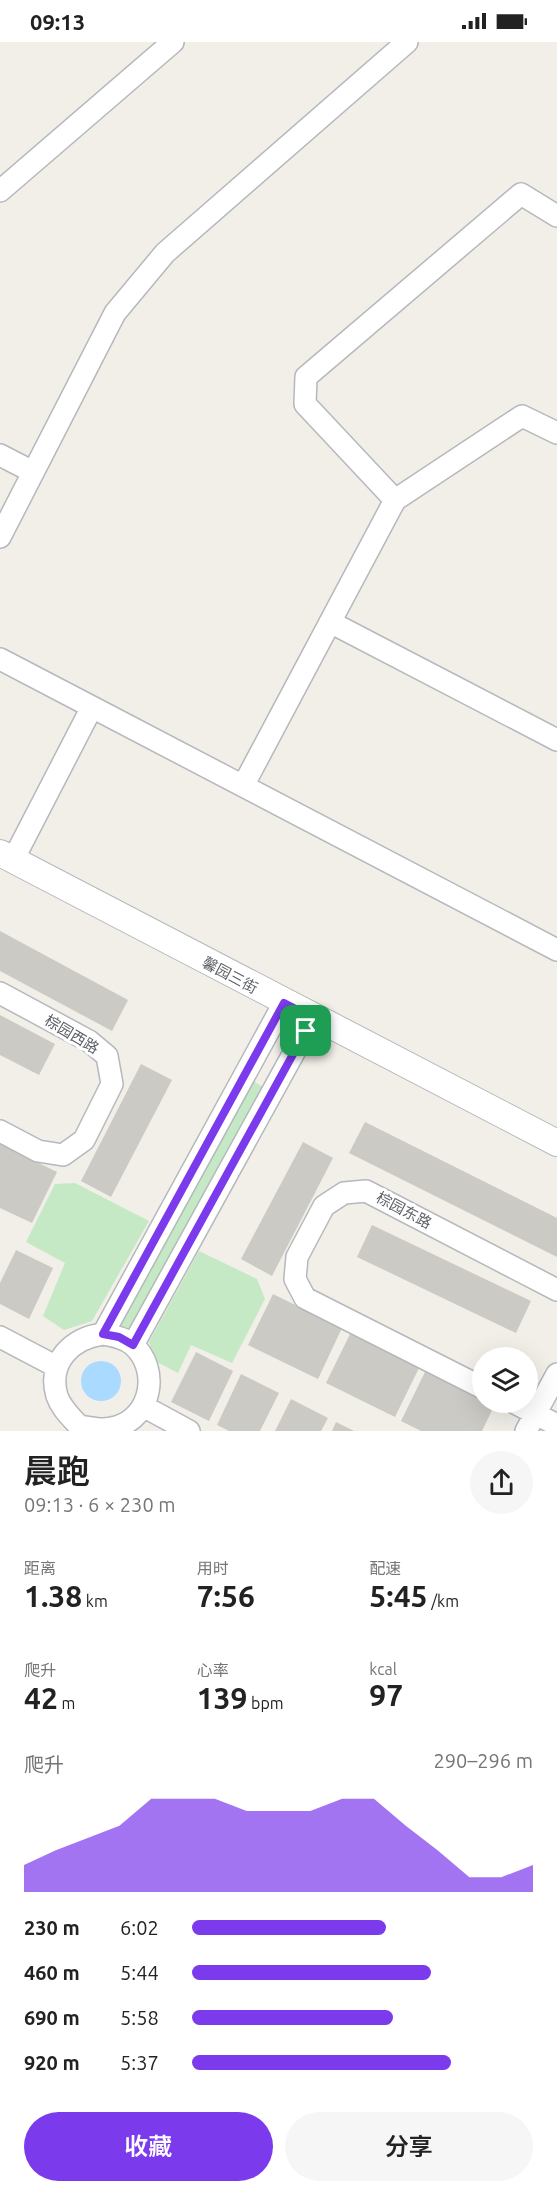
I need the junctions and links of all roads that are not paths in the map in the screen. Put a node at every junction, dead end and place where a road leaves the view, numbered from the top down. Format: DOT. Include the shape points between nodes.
graph roads {
  1 [pos="173,42"];
  2 [pos="407,42"];
  3 [pos="0,191"];
  4 [pos="557,216"];
  5 [pos="557,433"];
  6 [pos="0,455"];
  7 [pos="33,472"];
  8 [pos="396,500"];
  9 [pos="0,537"];
  10 [pos="330,622"];
  11 [pos="0,659"];
  12 [pos="92,707"];
  13 [pos="557,740"];
  14 [pos="243,786"];
  15 [pos="7,857"];
  16 [pos="557,950"];
  17 [pos="0,993"];
  18 [pos="284,1003"];
  19 [pos="313,1018"];
  20 [pos="0,1131"];
  21 [pos="557,1143"];
  22 [pos="557,1290"];
  23 [pos="103,1334"];
  24 [pos="0,1337"];
  25 [pos="133,1345"];
  26 [pos="57,1367"];
  27 [pos="557,1374"];
  28 [pos="472,1382"];
  29 [pos="143,1406"];
  30 [pos="531,1422"];
  31 [pos="557,1425"];
  32 [pos="189,1431"];
  1 -- 3 [label="street"];
  2 -- 7 [label="street" via="165,253 115,314"];
  4 -- 8 [label="street" via="521,194 306,377 305,404"];
  5 -- 8 [label="street" via="522,416"];
  6 -- 7 [label="street"];
  7 -- 9 [label="street"];
  8 -- 10 [label="street"];
  10 -- 13 [label="street"];
  10 -- 14 [label="street"];
  11 -- 12 [label="street"];
  12 -- 14 [label="street"];
  12 -- 15 [label="street"];
  14 -- 16 [label="street"];
  15 -- 18 [label="street, 馨园三街"];
  17 -- 20 [label="street, 棕园西路" via="89,1041 107,1056 112,1084 84,1140 63,1155 38,1151"];
  18 -- 19 [label="street, 馨园三街"];
  18 -- 23 [label="street"];
  19 -- 21 [label="street, 馨园三街"];
  19 -- 25 [label="street"];
  22 -- 28 [label="street, 棕园东路" via="366,1191 344,1193 324,1206 297,1257 295,1279 305,1298"];
  23 -- 25 [label="street"];
  23 -- 26 [label="street" via="74,1343"];
  24 -- 26 [label="street"];
  25 -- 29 [label="street" via="144,1358 149,1374 149,1391"];
  26 -- 29 [label="street" via="57,1397 79,1426 103,1430 118,1427"];
  27 -- 30 [label="street"];
  29 -- 32 [label="street"];
  30 -- 31 [label="street"];
}
